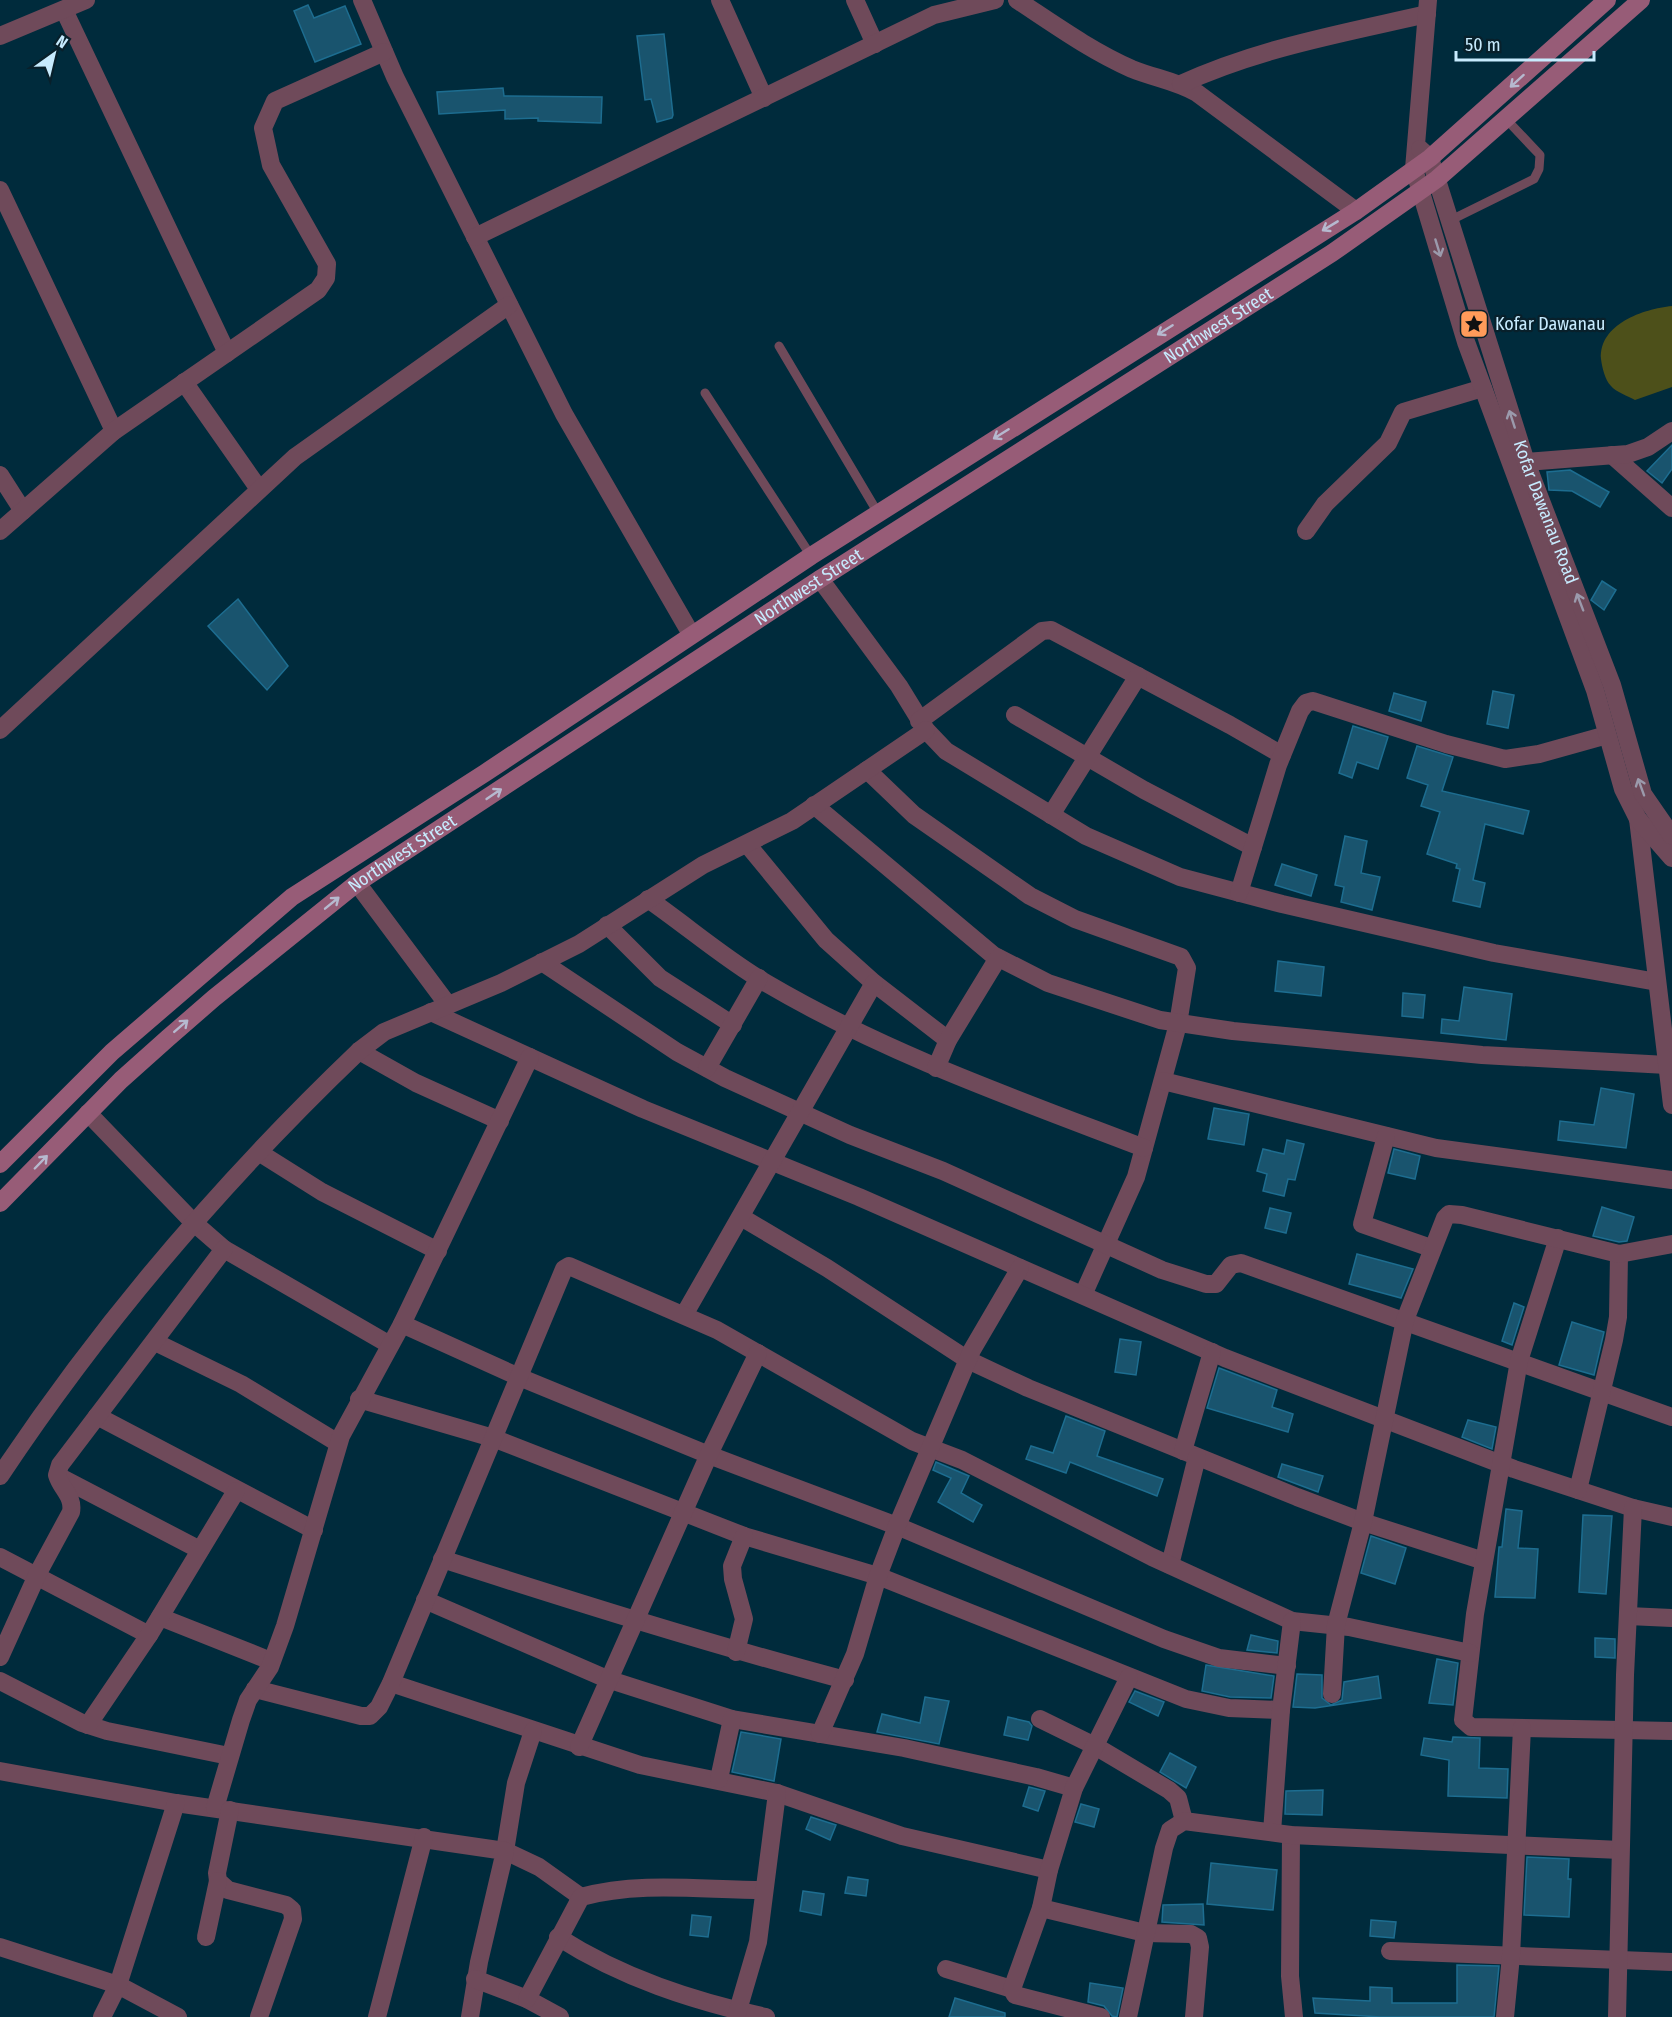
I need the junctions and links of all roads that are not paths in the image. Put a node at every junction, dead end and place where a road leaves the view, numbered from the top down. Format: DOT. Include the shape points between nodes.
graph roads {
  1 [pos="87,0"];
  2 [pos="362,0"];
  3 [pos="720,0"];
  4 [pos="855,0"];
  5 [pos="995,0"];
  6 [pos="1017,0"];
  7 [pos="1608,0"];
  8 [pos="1641,0"];
  9 [pos="1428,7"];
  10 [pos="64,10"];
  11 [pos="0,36"];
  12 [pos="875,44"];
  13 [pos="384,52"];
  14 [pos="1181,84"];
  15 [pos="764,98"];
  16 [pos="1505,118"];
  17 [pos="1423,152"];
  18 [pos="1414,169"];
  19 [pos="1437,179"];
  20 [pos="0,190"];
  21 [pos="1421,192"];
  22 [pos="1356,211"];
  23 [pos="1449,221"];
  24 [pos="475,237"];
  25 [pos="509,305"];
  26 [pos="779,346"];
  27 [pos="227,353"];
  28 [pos="184,382"];
  29 [pos="1483,388"];
  30 [pos="705,393"];
  31 [pos="114,430"];
  32 [pos="1672,431"];
  33 [pos="1612,455"];
  34 [pos="1526,462"];
  35 [pos="0,476"];
  36 [pos="259,489"];
  37 [pos="1672,508"];
  38 [pos="22,511"];
  39 [pos="878,513"];
  40 [pos="0,531"];
  41 [pos="1305,531"];
  42 [pos="810,555"];
  43 [pos="820,579"];
  44 [pos="691,634"];
  45 [pos="1138,676"];
  46 [pos="1603,688"];
  47 [pos="1015,715"];
  48 [pos="922,725"];
  49 [pos="0,730"];
  50 [pos="1607,735"];
  51 [pos="1282,755"];
  52 [pos="1087,758"];
  53 [pos="867,770"];
  54 [pos="814,806"];
  55 [pos="1051,815"];
  56 [pos="1638,819"];
  57 [pos="1672,836"];
  58 [pos="747,844"];
  59 [pos="1253,847"];
  60 [pos="1672,858"];
  61 [pos="357,883"];
  62 [pos="1239,893"];
  63 [pos="648,899"];
  64 [pos="607,925"];
  65 [pos="998,958"];
  66 [pos="542,962"];
  67 [pos="759,978"];
  68 [pos="1657,982"];
  69 [pos="874,983"];
  70 [pos="439,1009"];
  71 [pos="1178,1024"];
  72 [pos="733,1025"];
  73 [pos="849,1028"];
  74 [pos="948,1040"];
  75 [pos="359,1051"];
  76 [pos="530,1057"];
  77 [pos="1667,1065"];
  78 [pos="707,1068"];
  79 [pos="936,1068"];
  80 [pos="1163,1081"];
  81 [pos="1672,1105"];
  82 [pos="802,1112"];
  83 [pos="88,1113"];
  84 [pos="500,1121"];
  85 [pos="1386,1136"];
  86 [pos="1144,1148"];
  87 [pos="260,1154"];
  88 [pos="773,1162"];
  89 [pos="0,1164"];
  90 [pos="1672,1180"];
  91 [pos="0,1203"];
  92 [pos="741,1217"];
  93 [pos="193,1222"];
  94 [pos="1558,1238"];
  95 [pos="1104,1244"];
  96 [pos="1672,1244"];
  97 [pos="1431,1248"];
  98 [pos="224,1249"];
  99 [pos="438,1251"];
  100 [pos="1619,1254"];
  101 [pos="1020,1268"];
  102 [pos="1083,1295"];
  103 [pos="684,1315"];
  104 [pos="1405,1320"];
  105 [pos="402,1324"];
  106 [pos="155,1342"];
  107 [pos="390,1345"];
  108 [pos="1212,1352"];
  109 [pos="758,1353"];
  110 [pos="968,1360"];
  111 [pos="1519,1361"];
  112 [pos="519,1377"];
  113 [pos="1603,1392"];
  114 [pos="359,1399"];
  115 [pos="97,1416"];
  116 [pos="1672,1417"];
  117 [pos="1383,1420"];
  118 [pos="493,1437"];
  119 [pos="338,1443"];
  120 [pos="931,1447"];
  121 [pos="1190,1454"];
  122 [pos="709,1455"];
  123 [pos="1502,1464"];
  124 [pos="57,1475"];
  125 [pos="0,1476"];
  126 [pos="1578,1490"];
  127 [pos="236,1491"];
  128 [pos="1633,1508"];
  129 [pos="683,1513"];
  130 [pos="1672,1517"];
  131 [pos="1363,1522"];
  132 [pos="897,1526"];
  133 [pos="314,1530"];
  134 [pos="744,1536"];
  135 [pos="200,1550"];
  136 [pos="0,1557"];
  137 [pos="442,1558"];
  138 [pos="1484,1561"];
  139 [pos="1170,1565"];
  140 [pos="878,1576"];
  141 [pos="37,1577"];
  142 [pos="425,1600"];
  143 [pos="1628,1616"];
  144 [pos="160,1617"];
  145 [pos="1672,1618"];
  146 [pos="633,1621"];
  147 [pos="1292,1621"];
  148 [pos="1336,1625"];
  149 [pos="149,1635"];
  150 [pos="736,1652"];
  151 [pos="1470,1653"];
  152 [pos="0,1657"];
  153 [pos="272,1661"];
  154 [pos="1287,1666"];
  155 [pos="1129,1677"];
  156 [pos="607,1679"];
  157 [pos="845,1680"];
  158 [pos="0,1681"];
  159 [pos="392,1683"];
  160 [pos="255,1689"];
  161 [pos="1332,1694"];
  162 [pos="1281,1710"];
  163 [pos="732,1719"];
  164 [pos="1040,1719"];
  165 [pos="88,1725"];
  166 [pos="1522,1728"];
  167 [pos="533,1731"];
  168 [pos="1623,1731"];
  169 [pos="1672,1731"];
  170 [pos="820,1734"];
  171 [pos="1095,1746"];
  172 [pos="579,1747"];
  173 [pos="229,1756"];
  174 [pos="0,1771"];
  175 [pos="719,1779"];
  176 [pos="1074,1788"];
  177 [pos="777,1793"];
  178 [pos="176,1803"];
  179 [pos="223,1809"];
  180 [pos="1184,1821"];
  181 [pos="1272,1832"];
  182 [pos="1291,1835"];
  183 [pos="424,1837"];
  184 [pos="1514,1846"];
  185 [pos="505,1851"];
  186 [pos="1620,1851"];
  187 [pos="1049,1870"];
  188 [pos="218,1881"];
  189 [pos="764,1890"];
  190 [pos="580,1897"];
  191 [pos="1041,1908"];
  192 [pos="1145,1933"];
  193 [pos="558,1936"];
  194 [pos="206,1937"];
  195 [pos="0,1947"];
  196 [pos="1390,1951"];
  197 [pos="1511,1956"];
  198 [pos="1618,1960"];
  199 [pos="1672,1962"];
  200 [pos="946,1969"];
  201 [pos="475,1979"];
  202 [pos="118,1985"];
  203 [pos="1012,1989"];
  204 [pos="527,2000"];
  205 [pos="737,2014"];
  206 [pos="102,2017"];
  207 [pos="178,2017"];
  208 [pos="259,2017"];
  209 [pos="377,2017"];
  210 [pos="470,2017"];
  211 [pos="560,2017"];
  212 [pos="766,2017"];
  213 [pos="1101,2017"];
  214 [pos="1128,2017"];
  215 [pos="1194,2017"];
  216 [pos="1294,2017"];
  217 [pos="1505,2017"];
  218 [pos="1617,2017"];
  1 -- 10 [label="street"];
  2 -- 13 [label="street"];
  3 -- 15 [label="street"];
  4 -- 12 [label="street"];
  5 -- 12 [label="street" via="934,15"];
  6 -- 14 [label="street" via="1089,48 1134,69"];
  7 -- 17 [label="main road, Northwest Street, one-way"];
  8 -- 16 [label="main road, Northwest Street"];
  9 -- 14 [label="street" via="1271,51"];
  9 -- 17 [label="street"];
  10 -- 11 [label="street"];
  10 -- 27 [label="street"];
  12 -- 15 [label="street"];
  13 -- 24 [label="street"];
  13 -- 27 [label="street" via="275,101 263,128 271,165 327,264 326,278 318,290"];
  14 -- 22 [label="street"];
  15 -- 24 [label="street"];
  16 -- 19 [label="main road, Northwest Street"];
  16 -- 23 [label="lane" via="1540,155 1534,179"];
  17 -- 18 [label="main road, Northwest Street"];
  17 -- 19 [label="street, Kofar Dawanau Road"];
  18 -- 21 [label="street"];
  18 -- 22 [label="main road, Northwest Street"];
  19 -- 21 [label="main road, Northwest Street"];
  19 -- 23 [label="street, Kofar Dawanau Road"];
  20 -- 31 [label="street"];
  21 -- 29 [label="street, one-way"];
  21 -- 43 [label="main road, Northwest Street" via="1332,253"];
  22 -- 39 [label="main road, Northwest Street, one-way"];
  34 -- 23 [label="street, Kofar Dawanau Road, one-way"];
  24 -- 25 [label="street"];
  25 -- 36 [label="street" via="294,457"];
  25 -- 44 [label="street" via="564,414"];
  26 -- 39 [label="lane"];
  27 -- 28 [label="street"];
  28 -- 31 [label="street"];
  28 -- 36 [label="street"];
  29 -- 41 [label="street" via="1404,412 1388,442 1325,504"];
  29 -- 46 [label="street"];
  30 -- 42 [label="lane"];
  31 -- 38 [label="street"];
  32 -- 33 [label="street" via="1648,447"];
  33 -- 34 [label="street"];
  33 -- 37 [label="street"];
  46 -- 34 [label="street, Kofar Dawanau Road, one-way"];
  35 -- 38 [label="street"];
  36 -- 49 [label="street"];
  38 -- 40 [label="street"];
  39 -- 42 [label="main road, Northwest Street"];
  42 -- 44 [label="main road, Northwest Street"];
  43 -- 48 [label="street" via="899,686"];
  61 -- 43 [label="main road, Northwest Street, one-way"];
  44 -- 89 [label="main road, Northwest Street" via="292,897 112,1052"];
  45 -- 48 [label="street" via="1061,634 1042,631"];
  45 -- 51 [label="street"];
  45 -- 52 [label="street"];
  46 -- 50 [label="street"];
  57 -- 46 [label="street, Kofar Dawanau Road, one-way" via="1643,794"];
  47 -- 52 [label="street"];
  48 -- 53 [label="street"];
  48 -- 55 [label="street" via="946,751"];
  50 -- 51 [label="street" via="1505,759 1313,701 1300,711"];
  50 -- 56 [label="street" via="1623,789"];
  51 -- 59 [label="street"];
  52 -- 55 [label="street"];
  52 -- 59 [label="street"];
  53 -- 54 [label="street"];
  53 -- 71 [label="street" via="914,815 1030,896 1075,919 1181,957 1187,968"];
  54 -- 58 [label="street"];
  54 -- 65 [label="street"];
  55 -- 62 [label="street" via="1152,866"];
  56 -- 60 [label="street"];
  56 -- 68 [label="street"];
  58 -- 63 [label="street" via="703,865"];
  58 -- 69 [label="street" via="826,940"];
  59 -- 62 [label="street"];
  61 -- 70 [label="street"];
  83 -- 61 [label="main road, Northwest Street, one-way" via="214,998"];
  62 -- 68 [label="street" via="1494,953"];
  63 -- 64 [label="street"];
  63 -- 67 [label="street"];
  64 -- 66 [label="street"];
  64 -- 72 [label="street" via="660,978"];
  65 -- 71 [label="street" via="1048,983"];
  65 -- 74 [label="street"];
  66 -- 70 [label="street"];
  66 -- 78 [label="street"];
  67 -- 72 [label="street"];
  67 -- 73 [label="street"];
  68 -- 77 [label="street"];
  69 -- 73 [label="street"];
  69 -- 74 [label="street"];
  70 -- 75 [label="street" via="384,1032"];
  70 -- 76 [label="street"];
  71 -- 77 [label="street" via="1482,1055"];
  71 -- 80 [label="street"];
  72 -- 78 [label="street"];
  73 -- 79 [label="street"];
  73 -- 82 [label="street"];
  74 -- 79 [label="street"];
  75 -- 84 [label="street" via="416,1083"];
  75 -- 87 [label="street"];
  76 -- 84 [label="street"];
  76 -- 88 [label="street"];
  77 -- 81 [label="street"];
  78 -- 82 [label="street"];
  79 -- 86 [label="street"];
  80 -- 85 [label="street"];
  80 -- 86 [label="street"];
  82 -- 88 [label="street"];
  82 -- 95 [label="street"];
  91 -- 83 [label="main road, Northwest Street, one-way"];
  83 -- 93 [label="street"];
  84 -- 99 [label="street"];
  85 -- 90 [label="street" via="1436,1148"];
  85 -- 97 [label="street" via="1362,1224"];
  86 -- 95 [label="street" via="1136,1177"];
  87 -- 93 [label="street"];
  87 -- 99 [label="street" via="322,1192"];
  88 -- 92 [label="street"];
  88 -- 101 [label="street"];
  92 -- 103 [label="street"];
  92 -- 110 [label="street" via="828,1268"];
  93 -- 98 [label="street"];
  93 -- 125 [label="street" via="100,1334"];
  94 -- 97 [label="street" via="1449,1214"];
  94 -- 100 [label="street"];
  94 -- 111 [label="street"];
  95 -- 102 [label="street"];
  95 -- 104 [label="street" via="1206,1284 1216,1284 1231,1265 1241,1263"];
  96 -- 100 [label="street"];
  97 -- 104 [label="street"];
  98 -- 106 [label="street"];
  98 -- 107 [label="street"];
  99 -- 105 [label="street"];
  100 -- 113 [label="street" via="1618,1317"];
  101 -- 102 [label="street"];
  101 -- 110 [label="street"];
  102 -- 108 [label="street"];
  103 -- 109 [label="street"];
  103 -- 112 [label="street" via="569,1266 564,1269"];
  104 -- 111 [label="street"];
  104 -- 117 [label="street"];
  105 -- 107 [label="street"];
  105 -- 112 [label="street"];
  106 -- 115 [label="street"];
  106 -- 119 [label="street" via="241,1384"];
  107 -- 114 [label="street"];
  108 -- 117 [label="street"];
  108 -- 121 [label="street"];
  109 -- 120 [label="street" via="887,1428"];
  109 -- 122 [label="street"];
  110 -- 120 [label="street"];
  110 -- 121 [label="street"];
  111 -- 113 [label="street"];
  111 -- 123 [label="street"];
  112 -- 118 [label="street"];
  112 -- 122 [label="street"];
  113 -- 116 [label="street"];
  113 -- 126 [label="street"];
  114 -- 118 [label="street"];
  114 -- 119 [label="street"];
  115 -- 124 [label="street" via="60,1465"];
  115 -- 127 [label="street"];
  117 -- 123 [label="street"];
  117 -- 131 [label="street"];
  118 -- 129 [label="street"];
  118 -- 137 [label="street"];
  119 -- 133 [label="street"];
  120 -- 132 [label="street"];
  120 -- 139 [label="street"];
  121 -- 131 [label="street"];
  121 -- 139 [label="street"];
  122 -- 129 [label="street"];
  122 -- 132 [label="street"];
  123 -- 126 [label="street"];
  123 -- 138 [label="street"];
  124 -- 135 [label="street"];
  124 -- 141 [label="street" via="70,1496 71,1512"];
  126 -- 128 [label="street"];
  127 -- 133 [label="street"];
  127 -- 135 [label="street"];
  128 -- 130 [label="street"];
  128 -- 143 [label="street"];
  129 -- 134 [label="street"];
  129 -- 146 [label="street"];
  131 -- 138 [label="street"];
  131 -- 148 [label="street"];
  132 -- 140 [label="street"];
  132 -- 154 [label="street" via="1206,1654"];
  133 -- 153 [label="street"];
  134 -- 140 [label="street"];
  134 -- 150 [label="street" via="732,1566 744,1618"];
  135 -- 144 [label="street"];
  136 -- 141 [label="street"];
  137 -- 142 [label="street"];
  137 -- 146 [label="street"];
  138 -- 151 [label="street"];
  139 -- 147 [label="street"];
  140 -- 155 [label="street"];
  140 -- 157 [label="street"];
  141 -- 149 [label="street"];
  141 -- 152 [label="street"];
  142 -- 156 [label="street"];
  142 -- 159 [label="street"];
  143 -- 145 [label="street"];
  143 -- 168 [label="street"];
  144 -- 149 [label="street"];
  144 -- 153 [label="street"];
  146 -- 150 [label="street"];
  146 -- 156 [label="street"];
  147 -- 148 [label="street"];
  147 -- 154 [label="street"];
  148 -- 151 [label="street"];
  148 -- 161 [label="street"];
  149 -- 165 [label="street"];
  150 -- 157 [label="street"];
  151 -- 166 [label="street" via="1465,1724"];
  153 -- 160 [label="street"];
  154 -- 162 [label="street"];
  155 -- 162 [label="street" via="1194,1701 1229,1708"];
  155 -- 171 [label="street"];
  156 -- 163 [label="street"];
  156 -- 172 [label="street"];
  157 -- 170 [label="street"];
  158 -- 165 [label="street"];
  159 -- 160 [label="street" via="370,1716"];
  159 -- 167 [label="street"];
  160 -- 173 [label="street"];
  162 -- 181 [label="street"];
  163 -- 170 [label="street"];
  163 -- 175 [label="street"];
  164 -- 171 [label="street"];
  165 -- 173 [label="street"];
  166 -- 168 [label="street"];
  166 -- 184 [label="street"];
  167 -- 172 [label="street"];
  167 -- 185 [label="street" via="516,1783"];
  168 -- 169 [label="street"];
  168 -- 186 [label="street"];
  170 -- 176 [label="street" via="904,1748"];
  171 -- 176 [label="street"];
  171 -- 180 [label="street" via="1169,1790 1178,1798"];
  172 -- 175 [label="street" via="640,1765"];
  173 -- 179 [label="street"];
  174 -- 178 [label="street"];
  175 -- 177 [label="street"];
  176 -- 187 [label="street"];
  177 -- 187 [label="street" via="902,1836"];
  177 -- 189 [label="street"];
  178 -- 179 [label="street"];
  178 -- 202 [label="street"];
  179 -- 183 [label="street"];
  179 -- 188 [label="street"];
  180 -- 181 [label="street"];
  180 -- 192 [label="street" via="1170,1830"];
  181 -- 182 [label="street"];
  182 -- 184 [label="street"];
  182 -- 216 [label="street" via="1290,1977"];
  183 -- 185 [label="street"];
  183 -- 209 [label="street"];
  184 -- 186 [label="street"];
  184 -- 197 [label="street"];
  185 -- 190 [label="street" via="539,1867"];
  185 -- 201 [label="street"];
  186 -- 198 [label="street"];
  187 -- 191 [label="street"];
  188 -- 194 [label="street"];
  188 -- 208 [label="street" via="228,1890 292,1910 293,1919"];
  189 -- 190 [label="street" via="651,1886"];
  189 -- 205 [label="street" via="758,1942"];
  190 -- 193 [label="street"];
  191 -- 192 [label="street"];
  191 -- 203 [label="street"];
  192 -- 214 [label="street"];
  192 -- 215 [label="street" via="1191,1934 1198,1938"];
  193 -- 204 [label="street"];
  193 -- 205 [label="street" via="637,1980"];
  195 -- 202 [label="street"];
  196 -- 197 [label="street"];
  197 -- 198 [label="street"];
  197 -- 217 [label="street"];
  198 -- 199 [label="street"];
  198 -- 218 [label="street"];
  200 -- 203 [label="street"];
  201 -- 204 [label="street"];
  201 -- 210 [label="street"];
  202 -- 206 [label="street"];
  202 -- 207 [label="street"];
  203 -- 213 [label="street" via="1020,1998"];
  204 -- 211 [label="street"];
  205 -- 212 [label="street"];
}
